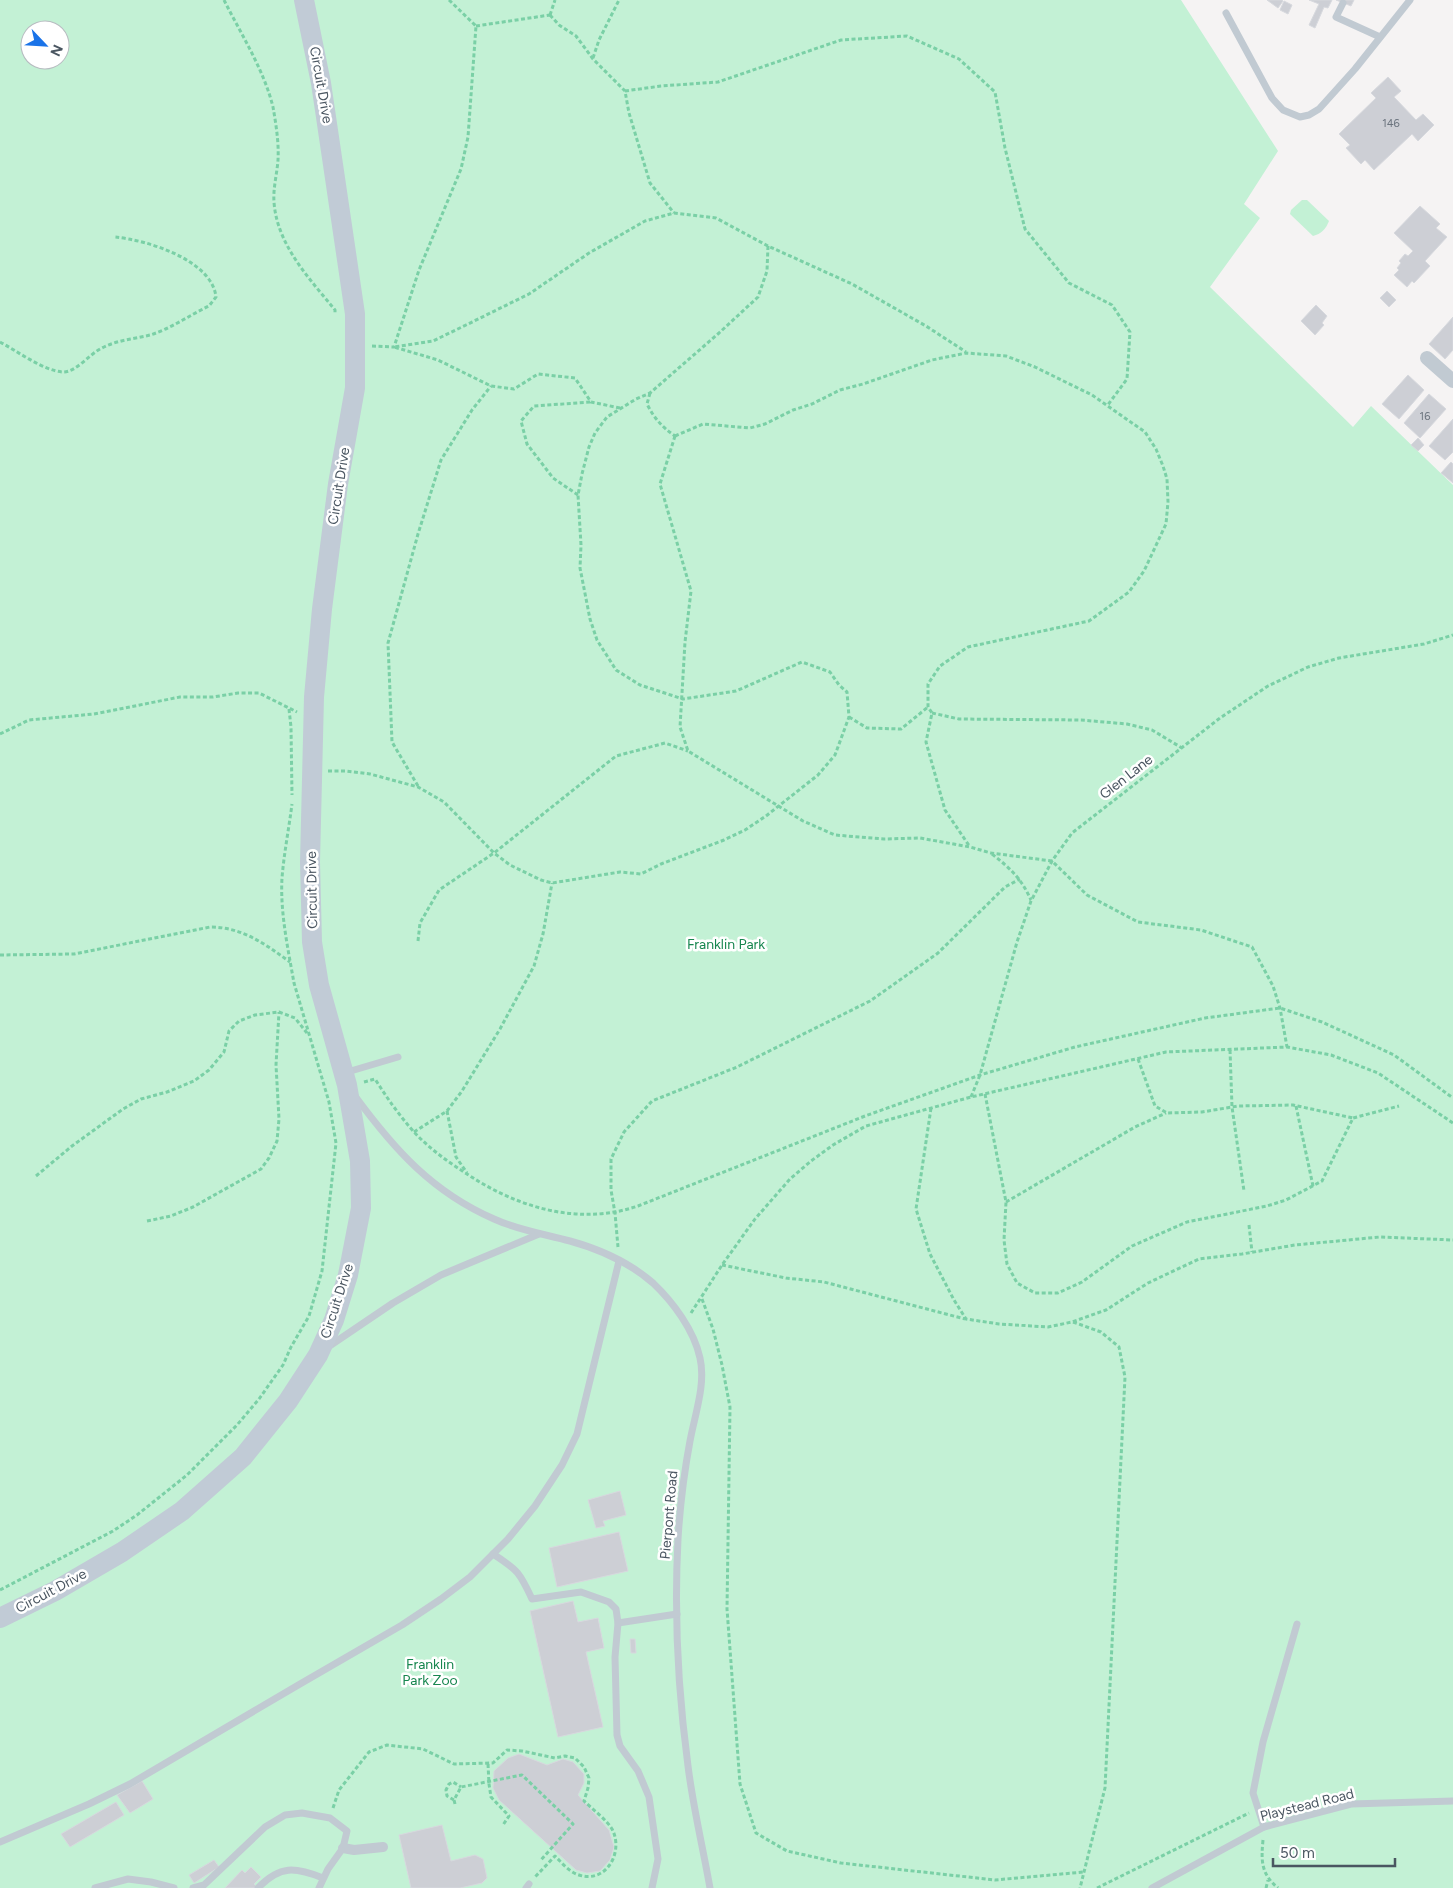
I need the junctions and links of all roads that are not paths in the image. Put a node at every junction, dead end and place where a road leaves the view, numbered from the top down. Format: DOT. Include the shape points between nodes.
graph roads {
  1 [pos="304,0"];
  2 [pos="1410,0"];
  3 [pos="1342,3"];
  4 [pos="1226,13"];
  5 [pos="1380,37"];
  6 [pos="1427,358"];
  7 [pos="1453,381"];
  8 [pos="398,1057"];
  9 [pos="346,1079"];
  10 [pos="539,1234"];
  11 [pos="619,1261"];
  12 [pos="318,1355"];
  13 [pos="493,1554"];
  14 [pos="677,1614"];
  15 [pos="0,1618"];
  16 [pos="618,1623"];
  17 [pos="1297,1624"];
  18 [pos="1453,1801"];
  19 [pos="1264,1828"];
  20 [pos="2,1843"];
  21 [pos="383,1847"];
  22 [pos="343,1848"];
  23 [pos="323,1878"];
  24 [pos="95,1888"];
  25 [pos="174,1888"];
  26 [pos="193,1888"];
  27 [pos="258,1888"];
  28 [pos="319,1888"];
  29 [pos="652,1888"];
  30 [pos="710,1888"];
  31 [pos="1152,1888"];
  1 -- 9 [label="main road, Circuit Drive" via="322,83 355,314 355,388 338,484 314,697 310,862 312,942 319,985"];
  2 -- 5 [label="lane"];
  3 -- 5 [label="lane" via="1336,17"];
  4 -- 5 [label="lane" via="1272,98 1283,110 1300,117 1319,109"];
  6 -- 7 [label="street"];
  8 -- 9 [label="lane"];
  9 -- 10 [label="lane, Pierpont Road" via="384,1135 450,1196 494,1219"];
  9 -- 12 [label="main road, Circuit Drive" via="360,1162 361,1208 348,1275 334,1320"];
  10 -- 11 [label="lane, Pierpont Road" via="578,1243"];
  10 -- 12 [label="lane" via="441,1275 393,1303"];
  11 -- 13 [label="lane" via="577,1434 562,1465 535,1506"];
  11 -- 14 [label="lane, Pierpont Road" via="655,1285 683,1320 696,1346 702,1370 679,1521"];
  12 -- 15 [label="main road, Circuit Drive" via="288,1401 243,1457 182,1511 122,1552"];
  13 -- 16 [label="lane" via="521,1576 532,1599 581,1592 609,1602 616,1609"];
  13 -- 20 [label="lane" via="441,1600 402,1626 130,1784"];
  14 -- 16 [label="lane"];
  14 -- 30 [label="lane, Pierpont Road" via="679,1685 688,1766"];
  16 -- 29 [label="lane" via="615,1657 617,1735 649,1797 658,1859"];
  17 -- 19 [label="lane" via="1263,1742 1253,1793"];
  18 -- 19 [label="lane, Playstead Road" via="1351,1804"];
  19 -- 31 [label="lane, Playstead Road"];
  21 -- 22 [label="street"];
  22 -- 23 [label="lane"];
  22 -- 26 [label="lane" via="346,1831 330,1818 302,1813 285,1814 264,1827 204,1885"];
  23 -- 27 [label="lane" via="299,1870 285,1870 269,1877"];
  23 -- 28 [label="lane"];
  24 -- 25 [label="lane" via="128,1879"];
}
